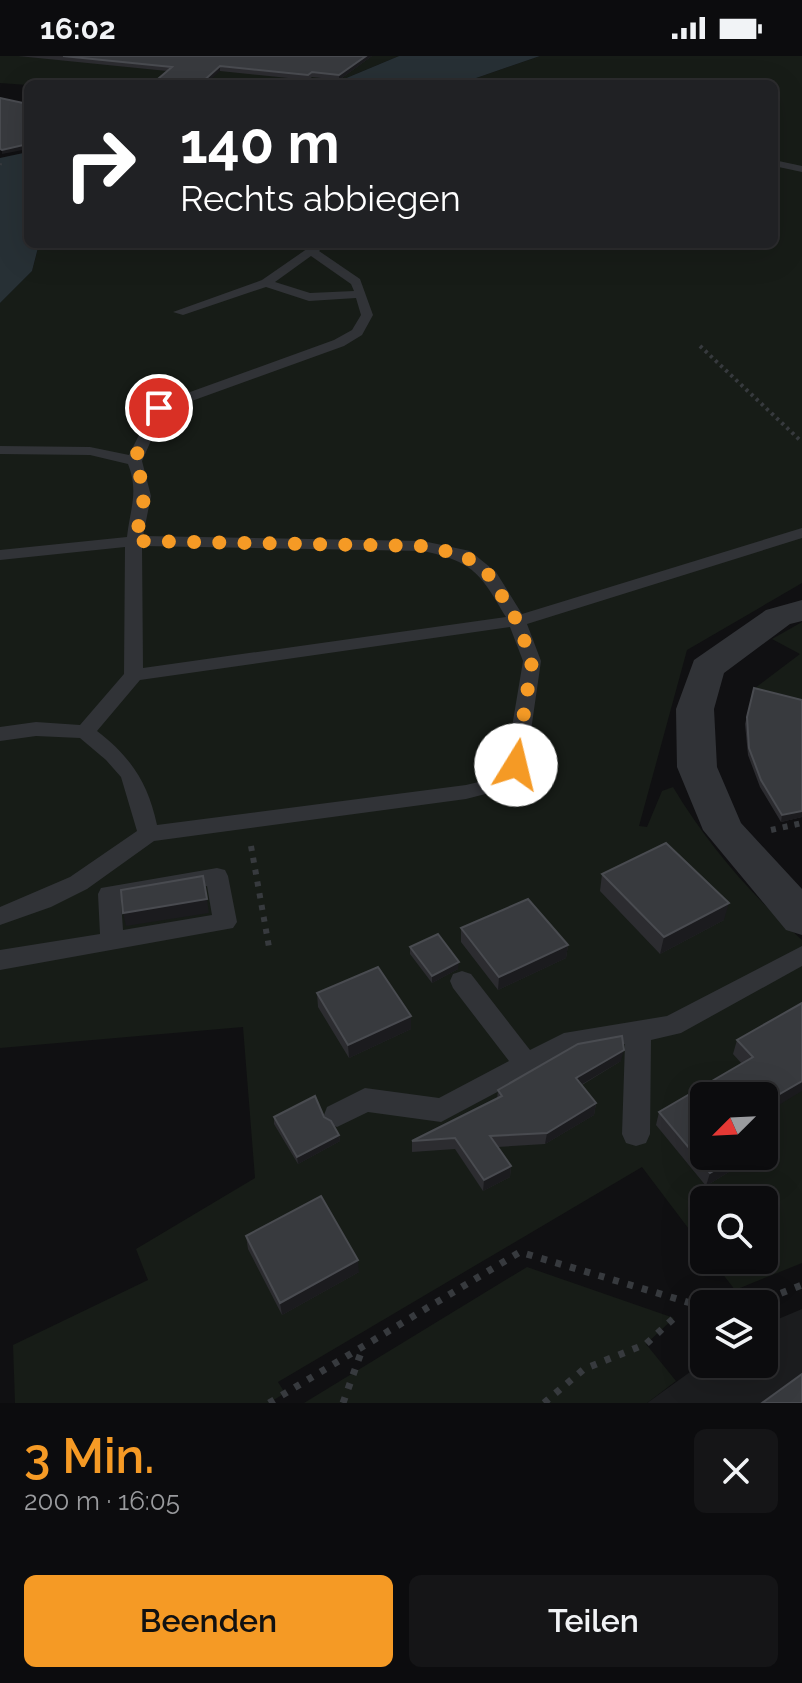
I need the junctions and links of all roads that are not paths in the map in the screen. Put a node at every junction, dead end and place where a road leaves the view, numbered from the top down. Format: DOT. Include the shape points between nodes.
graph roads {
  1 [pos="778,164"];
  2 [pos="802,169"];
  3 [pos="315,248"];
  4 [pos="317,248"];
  5 [pos="266,283"];
  6 [pos="361,294"];
  7 [pos="179,312"];
  8 [pos="0,450"];
  9 [pos="134,461"];
  10 [pos="802,533"];
  11 [pos="134,541"];
  12 [pos="0,555"];
  13 [pos="802,610"];
  14 [pos="517,621"];
  15 [pos="134,675"];
  16 [pos="85,732"];
  17 [pos="0,734"];
  18 [pos="148,834"];
  19 [pos="0,916"];
  20 [pos="802,918"];
  21 [pos="112,941"];
  22 [pos="802,955"];
  23 [pos="0,960"];
  24 [pos="462,981"];
  25 [pos="638,1032"];
  26 [pos="526,1064"];
  27 [pos="337,1115"];
  28 [pos="636,1134"];
  1 -- 2 [label="lane"];
  3 -- 5 [label="lane"];
  4 -- 6 [label="lane" via="356,282"];
  5 -- 6 [label="lane" via="309,297"];
  5 -- 7 [label="lane"];
  6 -- 9 [label="lane" via="367,315 357,332 159,408"];
  8 -- 9 [label="lane" via="90,451"];
  9 -- 11 [label="lane" via="145,504"];
  10 -- 14 [label="lane"];
  11 -- 12 [label="lane"];
  11 -- 14 [label="lane" via="423,546 464,555 490,576"];
  11 -- 15 [label="lane"];
  13 -- 20 [label="street" via="778,617 707,668 695,709 697,767 724,830"];
  14 -- 15 [label="lane"];
  14 -- 18 [label="lane" via="532,661 516,765 498,784"];
  15 -- 16 [label="lane"];
  16 -- 17 [label="lane" via="36,729"];
  16 -- 18 [label="lane" via="119,757 139,790"];
  18 -- 19 [label="lane" via="96,875 43,903"];
  21 -- 21 [label="lane" via="225,922 217,876 109,894"];
  21 -- 23 [label="lane"];
  22 -- 25 [label="lane" via="672,1026"];
  24 -- 26 [label="lane"];
  25 -- 26 [label="lane" via="564,1044"];
  25 -- 28 [label="lane"];
  26 -- 27 [label="lane" via="441,1110 365,1100"];
}
